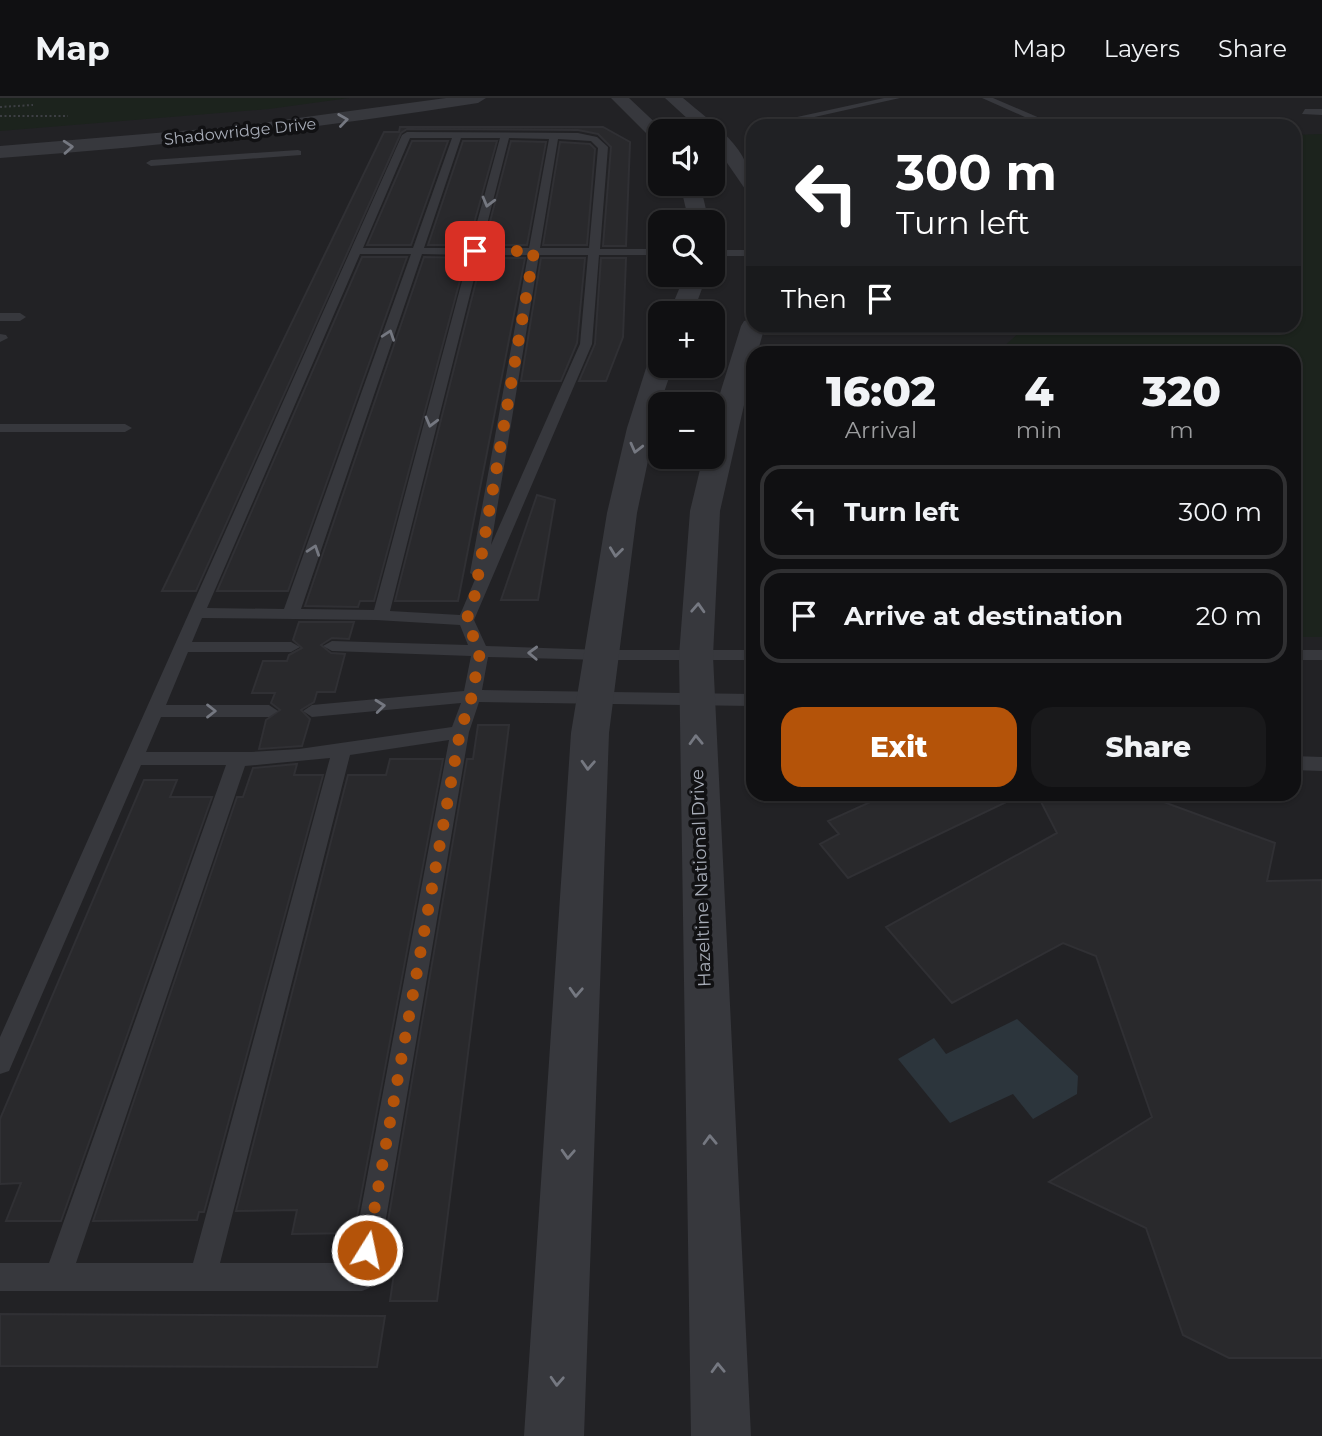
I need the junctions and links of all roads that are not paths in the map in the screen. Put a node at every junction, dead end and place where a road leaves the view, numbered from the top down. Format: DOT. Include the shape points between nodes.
graph roads {
  1 [pos="373,98"];
  2 [pos="478,98"];
  3 [pos="601,98"];
  4 [pos="673,98"];
  5 [pos="896,98"];
  6 [pos="986,98"];
  7 [pos="621,101"];
  8 [pos="1305,112"];
  9 [pos="1322,112"];
  10 [pos="793,119"];
  11 [pos="1038,119"];
  12 [pos="648,125"];
  13 [pos="458,135"];
  14 [pos="505,135"];
  15 [pos="0,136"];
  16 [pos="554,136"];
  17 [pos="0,152"];
  18 [pos="298,153"];
  19 [pos="151,163"];
  20 [pos="746,176"];
  21 [pos="356,251"];
  22 [pos="418,251"];
  23 [pos="475,251"];
  24 [pos="534,251"];
  25 [pos="595,251"];
  26 [pos="648,252"];
  27 [pos="725,253"];
  28 [pos="746,253"];
  29 [pos="0,317"];
  30 [pos="20,317"];
  31 [pos="746,349"];
  32 [pos="656,378"];
  33 [pos="0,428"];
  34 [pos="125,428"];
  35 [pos="196,613"];
  36 [pos="470,613"];
  37 [pos="291,614"];
  38 [pos="381,615"];
  39 [pos="332,646"];
  40 [pos="181,647"];
  41 [pos="291,647"];
  42 [pos="480,652"];
  43 [pos="601,655"];
  44 [pos="746,655"];
  45 [pos="1301,655"];
  46 [pos="1322,655"];
  47 [pos="696,656"];
  48 [pos="472,696"];
  49 [pos="595,697"];
  50 [pos="695,700"];
  51 [pos="746,700"];
  52 [pos="154,711"];
  53 [pos="269,711"];
  54 [pos="312,711"];
  55 [pos="460,732"];
  56 [pos="342,750"];
  57 [pos="134,758"];
  58 [pos="238,759"];
  59 [pos="1301,764"];
  60 [pos="1322,764"];
  61 [pos="0,1064"];
  62 [pos="0,1277"];
  63 [pos="58,1277"];
  64 [pos="203,1277"];
  65 [pos="554,1436"];
  66 [pos="721,1436"];
  1 -- 15 [label="street, Shadowridge Drive" via="183,122"];
  17 -- 2 [label="street, Shadowridge Drive, one-way" via="267,130"];
  3 -- 7 [label="street"];
  4 -- 20 [label="street" via="723,141"];
  5 -- 10 [label="lane"];
  6 -- 11 [label="lane"];
  7 -- 12 [label="street"];
  8 -- 9 [label="lane"];
  13 -- 14 [label="lane"];
  13 -- 21 [label="lane" via="407,135"];
  13 -- 22 [label="lane"];
  14 -- 16 [label="lane"];
  14 -- 23 [label="lane, one-way"];
  16 -- 24 [label="lane"];
  16 -- 25 [label="lane" via="587,137 603,147"];
  18 -- 19 [label="lane"];
  21 -- 22 [label="lane"];
  21 -- 35 [label="lane"];
  22 -- 23 [label="lane"];
  37 -- 22 [label="lane, one-way"];
  23 -- 24 [label="lane"];
  23 -- 38 [label="lane, one-way"];
  24 -- 25 [label="lane"];
  24 -- 36 [label="lane"];
  25 -- 26 [label="lane"];
  25 -- 36 [label="lane" via="586,344"];
  27 -- 28 [label="lane"];
  29 -- 30 [label="lane"];
  47 -- 31 [label="street, Hazeltine National Drive, one-way" via="705,511"];
  32 -- 43 [label="street, one-way" via="622,513"];
  33 -- 34 [label="lane"];
  35 -- 37 [label="lane"];
  35 -- 40 [label="lane"];
  36 -- 38 [label="lane"];
  36 -- 42 [label="lane"];
  37 -- 38 [label="lane"];
  39 -- 42 [label="lane"];
  40 -- 41 [label="lane"];
  40 -- 52 [label="lane"];
  43 -- 42 [label="lane, one-way"];
  42 -- 48 [label="lane"];
  43 -- 47 [label="lane"];
  43 -- 49 [label="street"];
  44 -- 47 [label="lane"];
  45 -- 46 [label="lane"];
  47 -- 50 [label="street, Hazeltine National Drive"];
  48 -- 49 [label="lane"];
  54 -- 48 [label="lane, one-way"];
  48 -- 55 [label="lane"];
  49 -- 50 [label="lane"];
  49 -- 65 [label="street, one-way"];
  50 -- 51 [label="lane"];
  66 -- 50 [label="street, Hazeltine National Drive, one-way"];
  52 -- 53 [label="lane, one-way"];
  52 -- 57 [label="lane"];
  55 -- 56 [label="lane"];
  55 -- 64 [label="lane" via="362,1277"];
  56 -- 58 [label="lane"];
  56 -- 64 [label="lane"];
  57 -- 58 [label="lane"];
  57 -- 61 [label="lane"];
  58 -- 63 [label="lane"];
  59 -- 60 [label="lane"];
  62 -- 63 [label="lane"];
  63 -- 64 [label="lane"];
}
